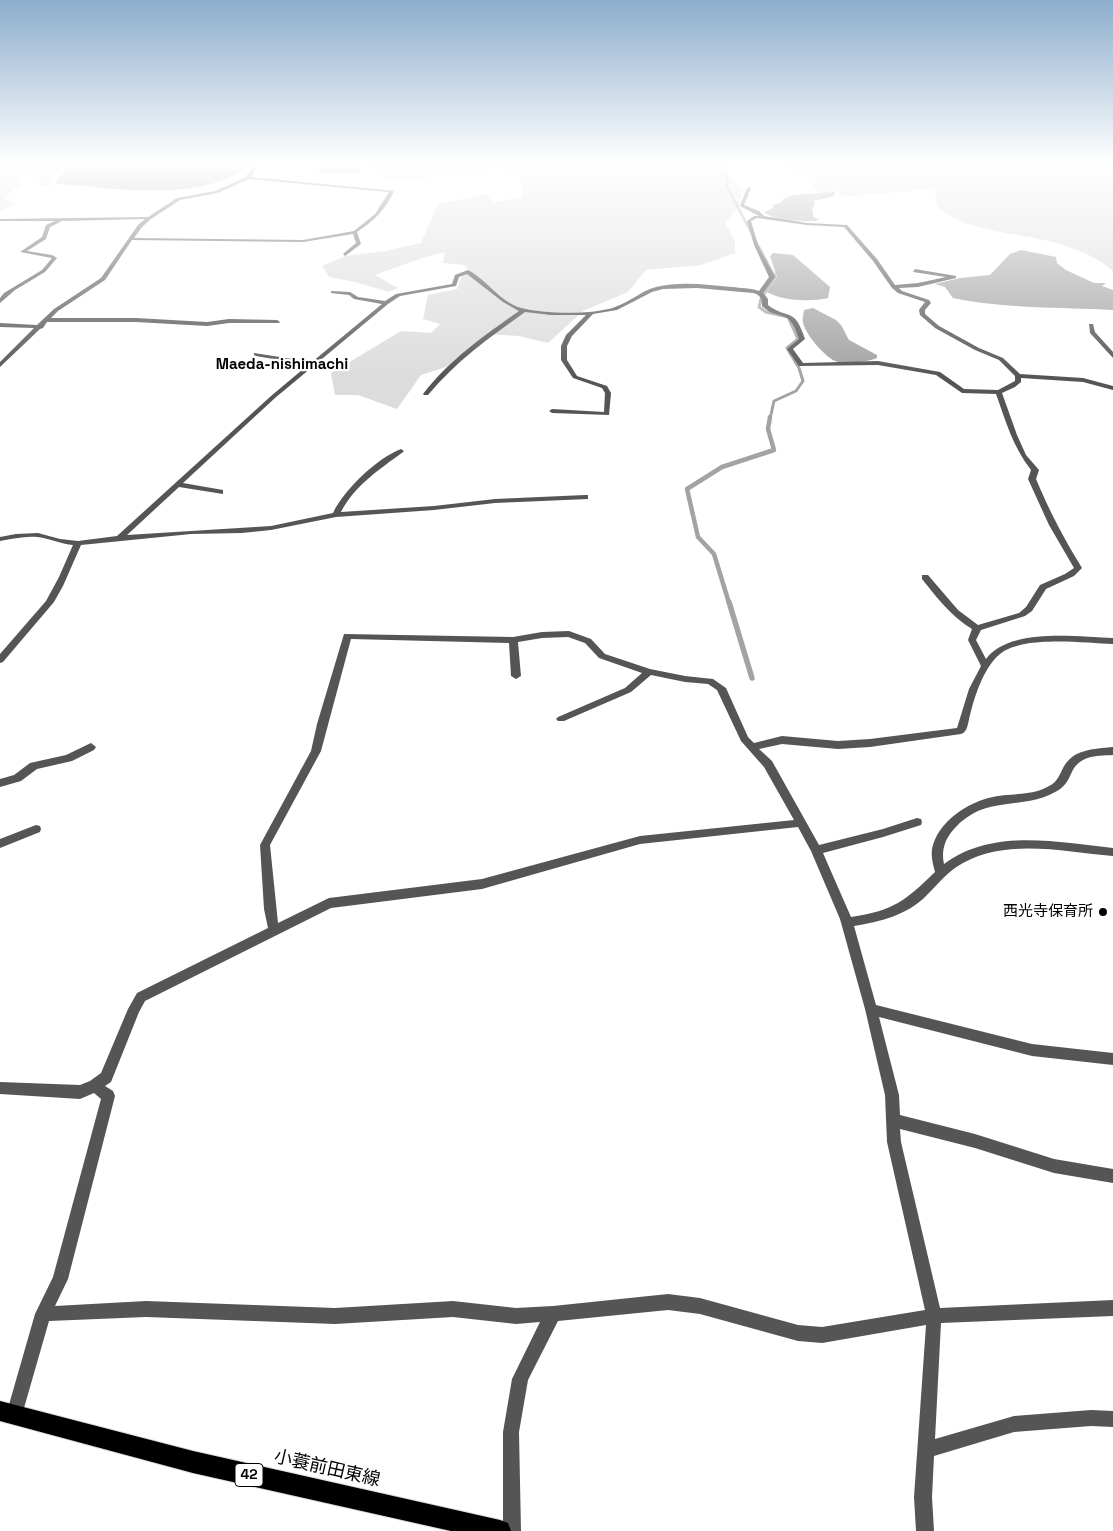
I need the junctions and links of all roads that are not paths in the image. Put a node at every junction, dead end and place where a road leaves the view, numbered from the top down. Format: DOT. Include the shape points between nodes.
graph roads {
  1 [pos="46,233"];
  2 [pos="135,233"];
  3 [pos="347,233"];
  4 [pos="356,233"];
  5 [pos="753,233"];
  6 [pos="852,233"];
  7 [pos="131,239"];
  8 [pos="345,255"];
  9 [pos="915,271"];
  10 [pos="894,287"];
  11 [pos="334,292"];
  12 [pos="762,296"];
  13 [pos="0,300"];
  14 [pos="386,303"];
  15 [pos="524,310"];
  16 [pos="592,312"];
  17 [pos="47,320"];
  18 [pos="277,322"];
  19 [pos="1091,324"];
  20 [pos="0,325"];
  21 [pos="41,326"];
  22 [pos="256,354"];
  23 [pos="1113,356"];
  24 [pos="0,364"];
  25 [pos="313,364"];
  26 [pos="1018,376"];
  27 [pos="1113,388"];
  28 [pos="999,392"];
  29 [pos="426,394"];
  30 [pos="552,411"];
  31 [pos="401,451"];
  32 [pos="178,484"];
  33 [pos="220,492"];
  34 [pos="585,497"];
  35 [pos="336,515"];
  36 [pos="118,538"];
  37 [pos="0,539"];
  38 [pos="78,543"];
  39 [pos="925,577"];
  40 [pos="976,631"];
  41 [pos="513,640"];
  42 [pos="1113,640"];
  43 [pos="0,660"];
  44 [pos="986,667"];
  45 [pos="649,672"];
  46 [pos="516,676"];
  47 [pos="561,719"];
  48 [pos="91,746"];
  49 [pos="752,747"];
  50 [pos="1113,751"];
  51 [pos="0,783"];
  52 [pos="917,822"];
  53 [pos="801,823"];
  54 [pos="36,829"];
  55 [pos="0,844"];
  56 [pos="816,850"];
  57 [pos="1113,852"];
  58 [pos="940,872"];
  59 [pos="847,922"];
  60 [pos="272,927"];
  61 [pos="871,1009"];
  62 [pos="1113,1059"];
  63 [pos="95,1086"];
  64 [pos="0,1088"];
  65 [pos="893,1120"];
  66 [pos="1113,1176"];
  67 [pos="1113,1308"];
  68 [pos="43,1314"];
  69 [pos="554,1314"];
  70 [pos="934,1316"];
  71 [pos="7,1413"];
  72 [pos="1113,1419"];
  73 [pos="926,1450"];
  74 [pos="500,1531"];
  75 [pos="512,1531"];
  76 [pos="926,1531"];
  1 -- 13 [label="street" via="44,238 22,252 52,256 56,258 54,261 38,276 9,291"];
  2 -- 7 [label="street"];
  3 -- 7 [label="street" via="303,241"];
  4 -- 8 [label="street" via="359,243"];
  5 -- 12 [label="street" via="772,276"];
  6 -- 10 [label="street" via="876,260"];
  7 -- 17 [label="street" via="104,279 56,310"];
  9 -- 10 [label="street" via="954,277"];
  10 -- 26 [label="street" via="927,301 922,314 937,327 1001,359"];
  11 -- 14 [label="street"];
  12 -- 16 [label="street" via="754,291 663,287 649,290 616,308"];
  12 -- 28 [label="street" via="770,311 794,320 802,339 790,349 802,365 878,363 938,373 962,391"];
  14 -- 15 [label="street" via="398,295 454,285 458,276 468,272 515,307"];
  14 -- 25 [label="street"];
  15 -- 16 [label="street"];
  15 -- 29 [label="street" via="448,370"];
  16 -- 30 [label="street" via="569,335 564,346 564,360 575,377 604,387 608,393 607,414"];
  17 -- 18 [label="street" via="207,324"];
  17 -- 21 [label="street"];
  19 -- 23 [label="street" via="1092,332"];
  20 -- 21 [label="street"];
  21 -- 24 [label="street"];
  22 -- 25 [label="street"];
  25 -- 32 [label="street" via="272,397"];
  26 -- 27 [label="street" via="1083,380"];
  26 -- 28 [label="street" via="1018,382"];
  28 -- 40 [label="street" via="1014,435 1035,470 1032,479 1044,510 1078,568 1074,573 1045,585 1024,613"];
  31 -- 35 [label="street" via="341,501"];
  32 -- 33 [label="street"];
  32 -- 36 [label="street"];
  34 -- 35 [label="street"];
  35 -- 36 [label="street" via="271,528"];
  36 -- 38 [label="street"];
  37 -- 38 [label="street" via="38,535 59,542"];
  38 -- 43 [label="street" via="55,595"];
  39 -- 40 [label="street" via="951,610"];
  40 -- 44 [label="street" via="972,640"];
  41 -- 45 [label="street" via="569,634 588,641 602,656"];
  41 -- 46 [label="street"];
  41 -- 60 [label="street" via="347,636 316,751 265,845"];
  42 -- 44 [label="street" via="1015,644 998,652"];
  44 -- 49 [label="street" via="979,677 960,731 870,743 838,745 782,740"];
  45 -- 47 [label="street" via="628,690"];
  45 -- 49 [label="street" via="715,684 744,739"];
  48 -- 51 [label="street" via="68,758 34,766 17,778"];
  49 -- 53 [label="street" via="768,764"];
  50 -- 58 [label="street" via="1089,752 1073,761 1063,782 1046,792 1026,798 986,802 964,813 941,837 936,855"];
  52 -- 56 [label="street"];
  53 -- 56 [label="street"];
  53 -- 60 [label="street" via="640,840 482,884 329,903"];
  54 -- 55 [label="street"];
  56 -- 59 [label="street"];
  57 -- 58 [label="street" via="1010,843 960,858"];
  58 -- 59 [label="street" via="915,899 894,912"];
  59 -- 61 [label="street"];
  60 -- 63 [label="street" via="141,997 106,1077"];
  61 -- 62 [label="street" via="1032,1050"];
  61 -- 65 [label="street" via="892,1095"];
  63 -- 64 [label="street" via="80,1092"];
  63 -- 68 [label="street" via="108,1096 60,1280"];
  65 -- 66 [label="street" via="1054,1166"];
  65 -- 70 [label="street" via="894,1142"];
  67 -- 70 [label="street"];
  68 -- 69 [label="street" via="146,1309 335,1316 453,1309 516,1316"];
  68 -- 71 [label="street"];
  69 -- 70 [label="street" via="668,1302 700,1306 798,1333 822,1335"];
  69 -- 75 [label="street" via="520,1379 511,1432"];
  70 -- 73 [label="street"];
  71 -- 74 [label="main road, 小蓑前田東線 / 42" via="193,1462"];
  72 -- 73 [label="street" via="1014,1424"];
  73 -- 76 [label="street" via="923,1497"];
}
